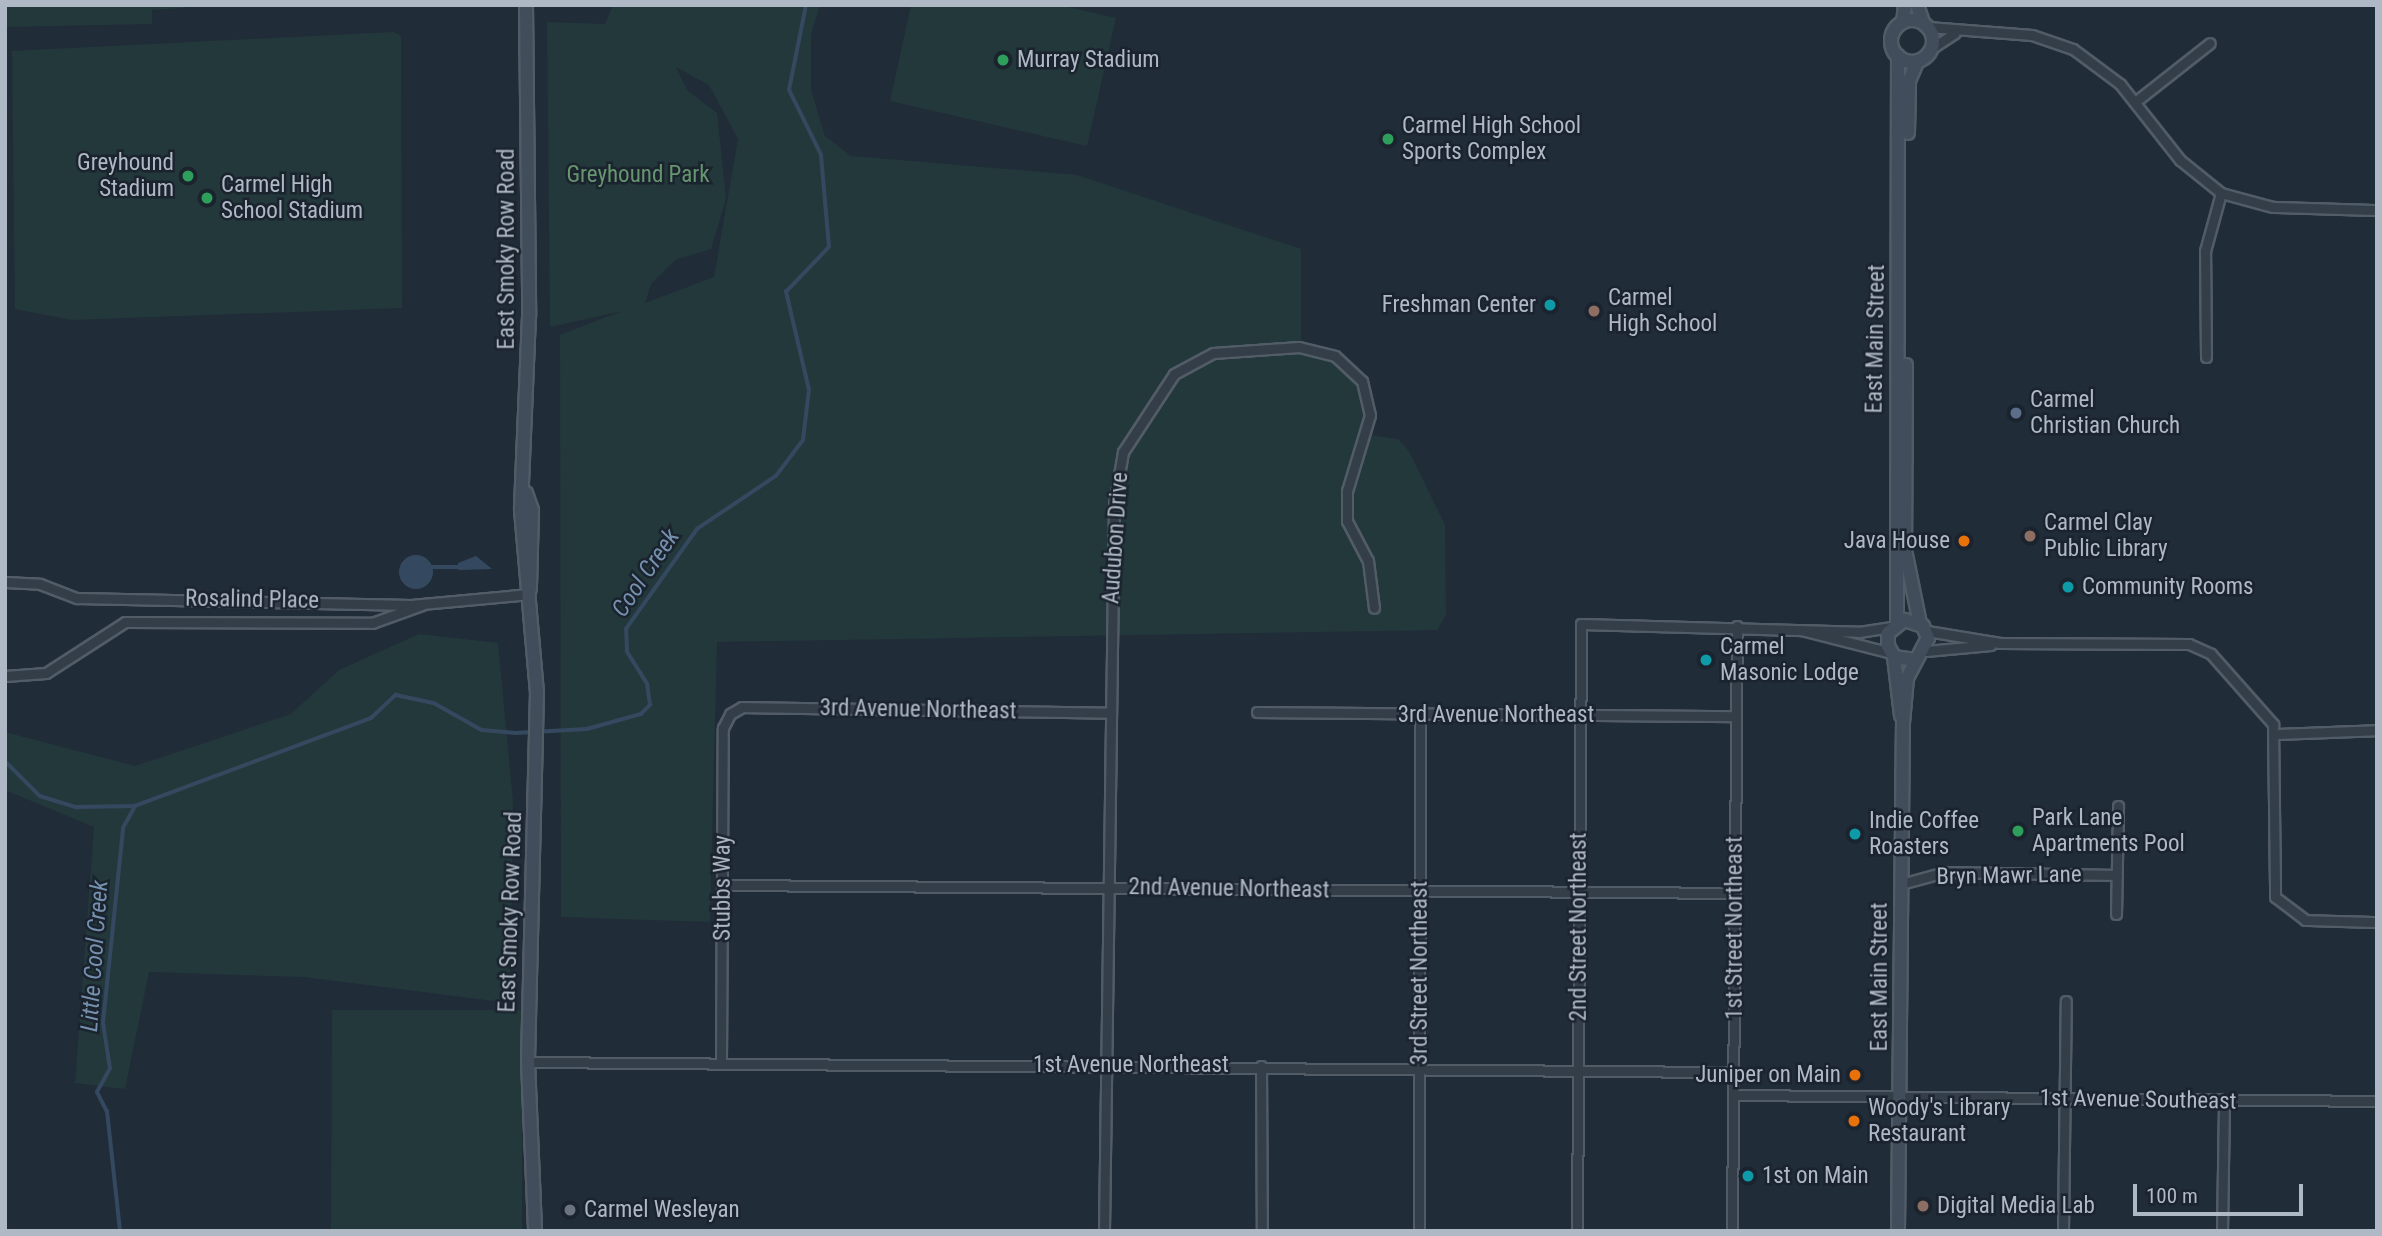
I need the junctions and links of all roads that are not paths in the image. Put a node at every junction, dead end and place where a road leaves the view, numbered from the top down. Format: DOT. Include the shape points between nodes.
graph roads {
  1 [pos="526,5"];
  2 [pos="1905,5"];
  3 [pos="1917,5"];
  4 [pos="1903,22"];
  5 [pos="1925,24"];
  6 [pos="1957,33"];
  7 [pos="2210,43"];
  8 [pos="1932,48"];
  9 [pos="1898,56"];
  10 [pos="1917,62"];
  11 [pos="2136,102"];
  12 [pos="2221,193"];
  13 [pos="2377,210"];
  14 [pos="2206,358"];
  15 [pos="5,582"];
  16 [pos="529,594"];
  17 [pos="426,602"];
  18 [pos="1374,608"];
  19 [pos="1895,625"];
  20 [pos="1737,626"];
  21 [pos="1923,627"];
  22 [pos="1799,629"];
  23 [pos="2000,643"];
  24 [pos="1892,655"];
  25 [pos="1920,656"];
  26 [pos="5,676"];
  27 [pos="1256,712"];
  28 [pos="1108,713"];
  29 [pos="730,714"];
  30 [pos="1420,715"];
  31 [pos="1579,715"];
  32 [pos="1736,716"];
  33 [pos="1903,723"];
  34 [pos="2377,730"];
  35 [pos="2275,734"];
  36 [pos="2118,806"];
  37 [pos="2116,875"];
  38 [pos="723,884"];
  39 [pos="1901,884"];
  40 [pos="1107,887"];
  41 [pos="1579,891"];
  42 [pos="1421,892"];
  43 [pos="1734,893"];
  44 [pos="2116,914"];
  45 [pos="2377,922"];
  46 [pos="2066,1000"];
  47 [pos="528,1062"];
  48 [pos="721,1063"];
  49 [pos="1104,1065"];
  50 [pos="1261,1066"];
  51 [pos="1420,1069"];
  52 [pos="1578,1071"];
  53 [pos="1734,1072"];
  54 [pos="1734,1095"];
  55 [pos="1900,1097"];
  56 [pos="2066,1099"];
  57 [pos="2224,1101"];
  58 [pos="2377,1101"];
  59 [pos="535,1231"];
  60 [pos="1104,1231"];
  61 [pos="1262,1231"];
  62 [pos="1419,1231"];
  63 [pos="1577,1231"];
  64 [pos="1732,1231"];
  65 [pos="1898,1231"];
  66 [pos="2063,1231"];
  67 [pos="2222,1231"];
  1 -- 16 [label="main road, East Smoky Row Road" via="526,492 521,515"];
  2 -- 4 [label="main road"];
  3 -- 5 [label="main road"];
  4 -- 5 [label="main road"];
  4 -- 9 [label="main road" via="1891,37"];
  5 -- 6 [label="street"];
  5 -- 8 [label="main road"];
  6 -- 8 [label="street"];
  6 -- 11 [label="street" via="2032,35 2073,49"];
  7 -- 11 [label="street"];
  8 -- 10 [label="main road"];
  9 -- 10 [label="main road"];
  9 -- 19 [label="main road, East Main Street"];
  10 -- 21 [label="main road, East Main Street" via="1909,94 1905,550"];
  11 -- 12 [label="street" via="2180,160"];
  12 -- 13 [label="street" via="2273,206"];
  12 -- 14 [label="street" via="2206,251"];
  15 -- 17 [label="street, Rosalind Place" via="40,584 77,598"];
  16 -- 17 [label="street, Rosalind Place"];
  16 -- 47 [label="main road, East Smoky Row Road" via="537,762"];
  17 -- 26 [label="street, Rosalind Place" via="372,623 125,622 46,673"];
  18 -- 28 [label="street, Audubon Drive" via="1367,561 1347,522 1347,491 1370,415 1362,381 1335,356 1254,346 1213,353 1174,374 1146,408 1123,452 1114,504"];
  19 -- 21 [label="main road"];
  19 -- 22 [label="street"];
  19 -- 24 [label="main road, East Main Street"];
  20 -- 22 [label="street"];
  20 -- 31 [label="street, 2nd Street Northeast" via="1581,624"];
  20 -- 32 [label="street, 1st Street Northeast"];
  21 -- 23 [label="street"];
  21 -- 25 [label="main road, East Main Street"];
  22 -- 24 [label="street"];
  23 -- 25 [label="street"];
  23 -- 35 [label="street" via="2189,644 2233,675 2270,716"];
  24 -- 25 [label="main road"];
  24 -- 33 [label="main road, East Main Street"];
  25 -- 33 [label="main road, East Main Street"];
  27 -- 30 [label="street, 3rd Avenue Northeast"];
  28 -- 29 [label="street, 3rd Avenue Northeast" via="741,707"];
  28 -- 40 [label="street, Audubon Drive"];
  29 -- 38 [label="street, Stubbs Way" via="723,728"];
  30 -- 31 [label="street, 3rd Avenue Northeast"];
  30 -- 42 [label="street, 3rd Street Northeast"];
  31 -- 32 [label="street, 3rd Avenue Northeast"];
  31 -- 41 [label="street, 2nd Street Northeast"];
  32 -- 43 [label="street, 1st Street Northeast"];
  33 -- 39 [label="main road, East Main Street"];
  34 -- 35 [label="street"];
  35 -- 45 [label="street" via="2270,878 2276,897 2305,920"];
  36 -- 37 [label="street"];
  37 -- 39 [label="street, Bryn Mawr Lane" via="1945,872"];
  37 -- 44 [label="street"];
  38 -- 40 [label="street, 2nd Avenue Northeast"];
  38 -- 48 [label="street, Stubbs Way"];
  39 -- 55 [label="main road, East Main Street"];
  40 -- 42 [label="street, 2nd Avenue Northeast"];
  40 -- 49 [label="street, Audubon Drive"];
  41 -- 42 [label="street, 2nd Avenue Northeast"];
  41 -- 43 [label="street, 2nd Avenue Northeast"];
  41 -- 52 [label="street, 2nd Street Northeast"];
  42 -- 51 [label="street, 3rd Street Northeast"];
  43 -- 53 [label="street, 1st Street Northeast"];
  46 -- 56 [label="street"];
  47 -- 48 [label="street, 1st Avenue Northeast"];
  47 -- 59 [label="main road, East Smoky Row Road"];
  48 -- 49 [label="street, 1st Avenue Northeast"];
  49 -- 50 [label="street, 1st Avenue Northeast"];
  49 -- 60 [label="street, Audubon Drive"];
  50 -- 51 [label="street, 1st Avenue Northeast"];
  50 -- 61 [label="street"];
  51 -- 52 [label="street, 1st Avenue Northeast"];
  51 -- 62 [label="street, 3rd Street Northeast"];
  52 -- 53 [label="street, 1st Avenue Northeast"];
  52 -- 63 [label="street, 2nd Street Northeast"];
  53 -- 54 [label="street, 1st Street Northeast"];
  54 -- 55 [label="street"];
  54 -- 64 [label="street, 1st Street Northeast"];
  55 -- 56 [label="street, 1st Avenue Southeast"];
  55 -- 65 [label="main road, East Main Street"];
  56 -- 57 [label="street, 1st Avenue Southeast"];
  56 -- 66 [label="street"];
  57 -- 58 [label="street, 1st Avenue Southeast"];
  57 -- 67 [label="street"];
}
